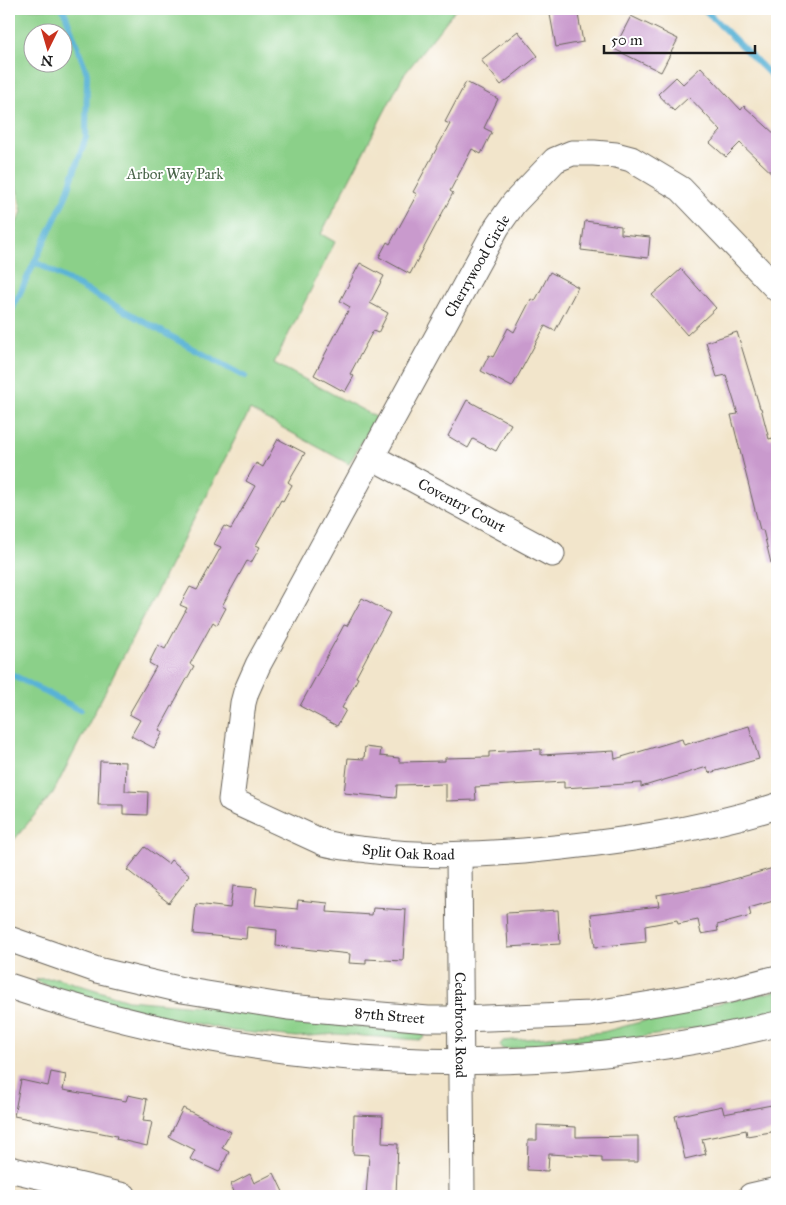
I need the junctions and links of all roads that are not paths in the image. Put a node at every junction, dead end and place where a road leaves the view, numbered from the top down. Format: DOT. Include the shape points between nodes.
graph roads {
  1 [pos="777,289"];
  2 [pos="372,457"];
  3 [pos="552,554"];
  4 [pos="281,624"];
  5 [pos="777,806"];
  6 [pos="459,855"];
  7 [pos="9,940"];
  8 [pos="777,978"];
  9 [pos="9,986"];
  10 [pos="461,1019"];
  11 [pos="777,1024"];
  12 [pos="461,1063"];
  13 [pos="9,1170"];
  14 [pos="777,1190"];
  15 [pos="124,1196"];
  16 [pos="462,1196"];
  17 [pos="751,1196"];
  1 -- 2 [label="street, Cherrywood Circle" via="681,189 631,158 572,153 555,160 514,203 497,228"];
  2 -- 3 [label="street, Coventry Court"];
  2 -- 4 [label="street, Cherrywood Circle"];
  4 -- 6 [label="street, Split Oak Road" via="246,692 231,800 335,846 398,854"];
  5 -- 6 [label="street, Split Oak Road" via="679,832 595,845"];
  6 -- 10 [label="street, Cedarbrook Road"];
  7 -- 10 [label="street, 87th Street" via="97,970 182,990 288,1007"];
  8 -- 10 [label="street, 87th Street" via="669,1002 590,1014"];
  9 -- 12 [label="street" via="97,1014 179,1033 284,1050"];
  10 -- 12 [label="street, Cedarbrook Road"];
  11 -- 12 [label="street" via="648,1049"];
  12 -- 16 [label="street, Cedarbrook Road"];
  13 -- 15 [label="street"];
  14 -- 17 [label="street"];
}
